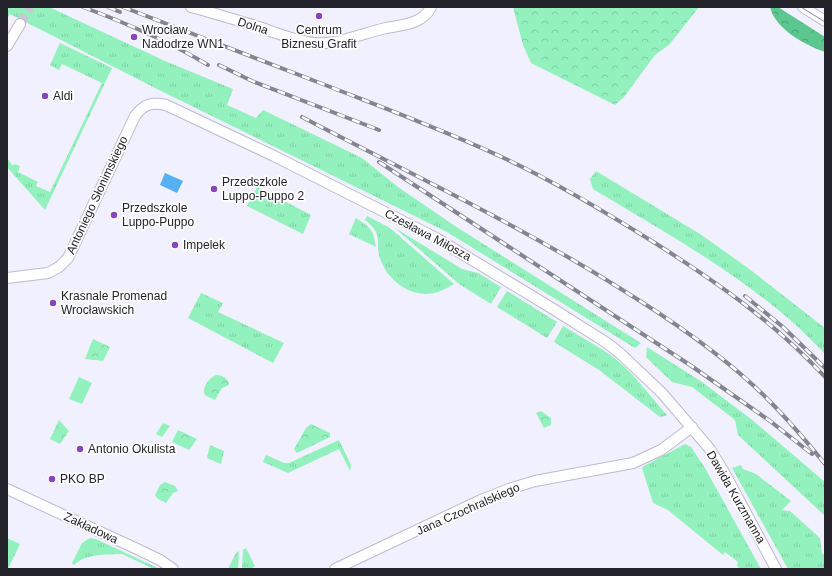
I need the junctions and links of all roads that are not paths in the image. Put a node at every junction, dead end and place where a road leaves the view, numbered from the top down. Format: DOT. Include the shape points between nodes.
graph roads {
  1 [pos="192,7"];
  2 [pos="803,7"];
  3 [pos="430,9"];
  4 [pos="825,21"];
  5 [pos="20,24"];
  6 [pos="7,46"];
  7 [pos="135,116"];
  8 [pos="7,278"];
  9 [pos="692,427"];
  10 [pos="7,489"];
  11 [pos="173,569"];
  12 [pos="335,569"];
  13 [pos="776,569"];
  1 -- 3 [label="street, Dolna" via="315,43 332,42 404,26 424,17"];
  2 -- 4 [label="street"];
  5 -- 6 [label="street"];
  7 -- 8 [label="street, Antoniego Słonimskiego" via="64,264 48,273"];
  7 -- 9 [label="street, Czesława Miłosza" via="140,109 148,105 166,105 436,238 607,343 649,379"];
  9 -- 12 [label="street, Jana Czochralskiego" via="661,450 633,463 535,481 509,489"];
  9 -- 13 [label="street, Dawida Kurzmanna" via="724,472"];
  10 -- 11 [label="street, Zakładowa" via="160,560"];
}
